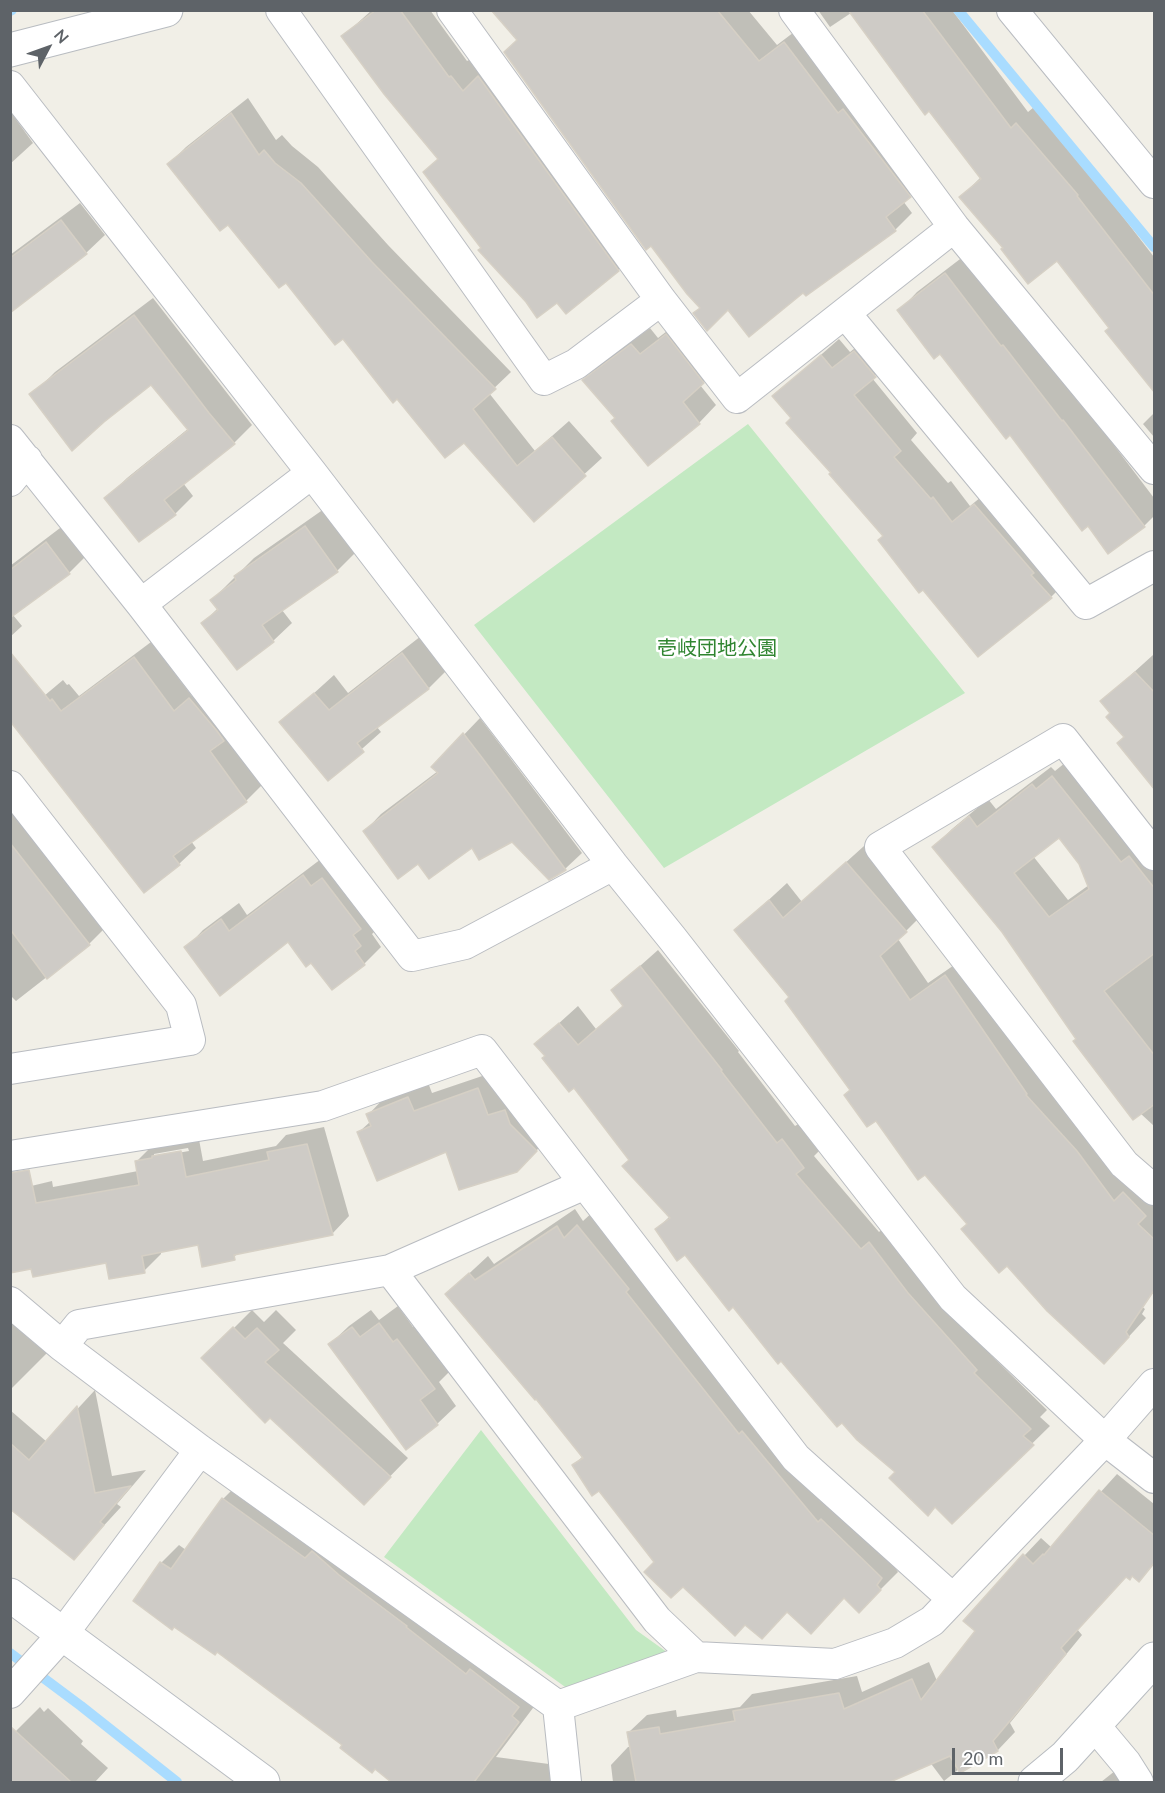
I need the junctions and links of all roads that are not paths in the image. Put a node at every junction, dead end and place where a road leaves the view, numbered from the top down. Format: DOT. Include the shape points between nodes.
graph roads {
  1 [pos="166,10"];
  2 [pos="281,10"];
  3 [pos="452,10"];
  4 [pos="794,10"];
  5 [pos="1012,10"];
  6 [pos="10,50"];
  7 [pos="10,86"];
  8 [pos="1155,183"];
  9 [pos="954,227"];
  10 [pos="661,300"];
  11 [pos="845,313"];
  12 [pos="16,460"];
  13 [pos="1155,469"];
  14 [pos="312,473"];
  15 [pos="1155,566"];
  16 [pos="141,604"];
  17 [pos="10,786"];
  18 [pos="1155,855"];
  19 [pos="613,865"];
  20 [pos="10,1069"];
  21 [pos="10,1156"];
  22 [pos="585,1184"];
  23 [pos="1155,1190"];
  24 [pos="390,1270"];
  25 [pos="10,1302"];
  26 [pos="62,1346"];
  27 [pos="1155,1384"];
  28 [pos="1105,1440"];
  29 [pos="200,1450"];
  30 [pos="1155,1478"];
  31 [pos="10,1594"];
  32 [pos="953,1599"];
  33 [pos="53,1645"];
  34 [pos="696,1657"];
  35 [pos="1155,1659"];
  36 [pos="17,1686"];
  37 [pos="558,1706"];
  38 [pos="1095,1726"];
  39 [pos="263,1782"];
  40 [pos="566,1782"];
  41 [pos="1035,1782"];
  42 [pos="1138,1782"];
  1 -- 6 [label="street"];
  2 -- 10 [label="street" via="544,380 576,364"];
  3 -- 10 [label="street"];
  4 -- 9 [label="street"];
  5 -- 8 [label="street"];
  7 -- 14 [label="street"];
  9 -- 11 [label="street"];
  9 -- 13 [label="street"];
  10 -- 11 [label="street" via="737,398"];
  11 -- 15 [label="street" via="1086,604"];
  12 -- 16 [label="street"];
  14 -- 16 [label="street"];
  14 -- 19 [label="street"];
  16 -- 19 [label="street" via="412,956 465,944"];
  17 -- 20 [label="street" via="181,1005 190,1040"];
  18 -- 23 [label="street" via="1064,738 880,847 1124,1164"];
  19 -- 28 [label="street" via="953,1298"];
  21 -- 22 [label="street" via="323,1106 482,1050"];
  22 -- 24 [label="street"];
  22 -- 32 [label="street" via="796,1458"];
  24 -- 26 [label="street" via="79,1326"];
  24 -- 34 [label="street" via="657,1620"];
  25 -- 26 [label="street"];
  26 -- 29 [label="street"];
  27 -- 28 [label="street"];
  28 -- 30 [label="street"];
  28 -- 32 [label="street"];
  29 -- 33 [label="street"];
  29 -- 37 [label="street"];
  31 -- 33 [label="street"];
  32 -- 34 [label="street" via="932,1621 896,1643 835,1664"];
  33 -- 36 [label="street"];
  33 -- 39 [label="street"];
  34 -- 37 [label="street"];
  35 -- 38 [label="street"];
  37 -- 40 [label="street"];
  38 -- 41 [label="street"];
  38 -- 42 [label="street"];
}
